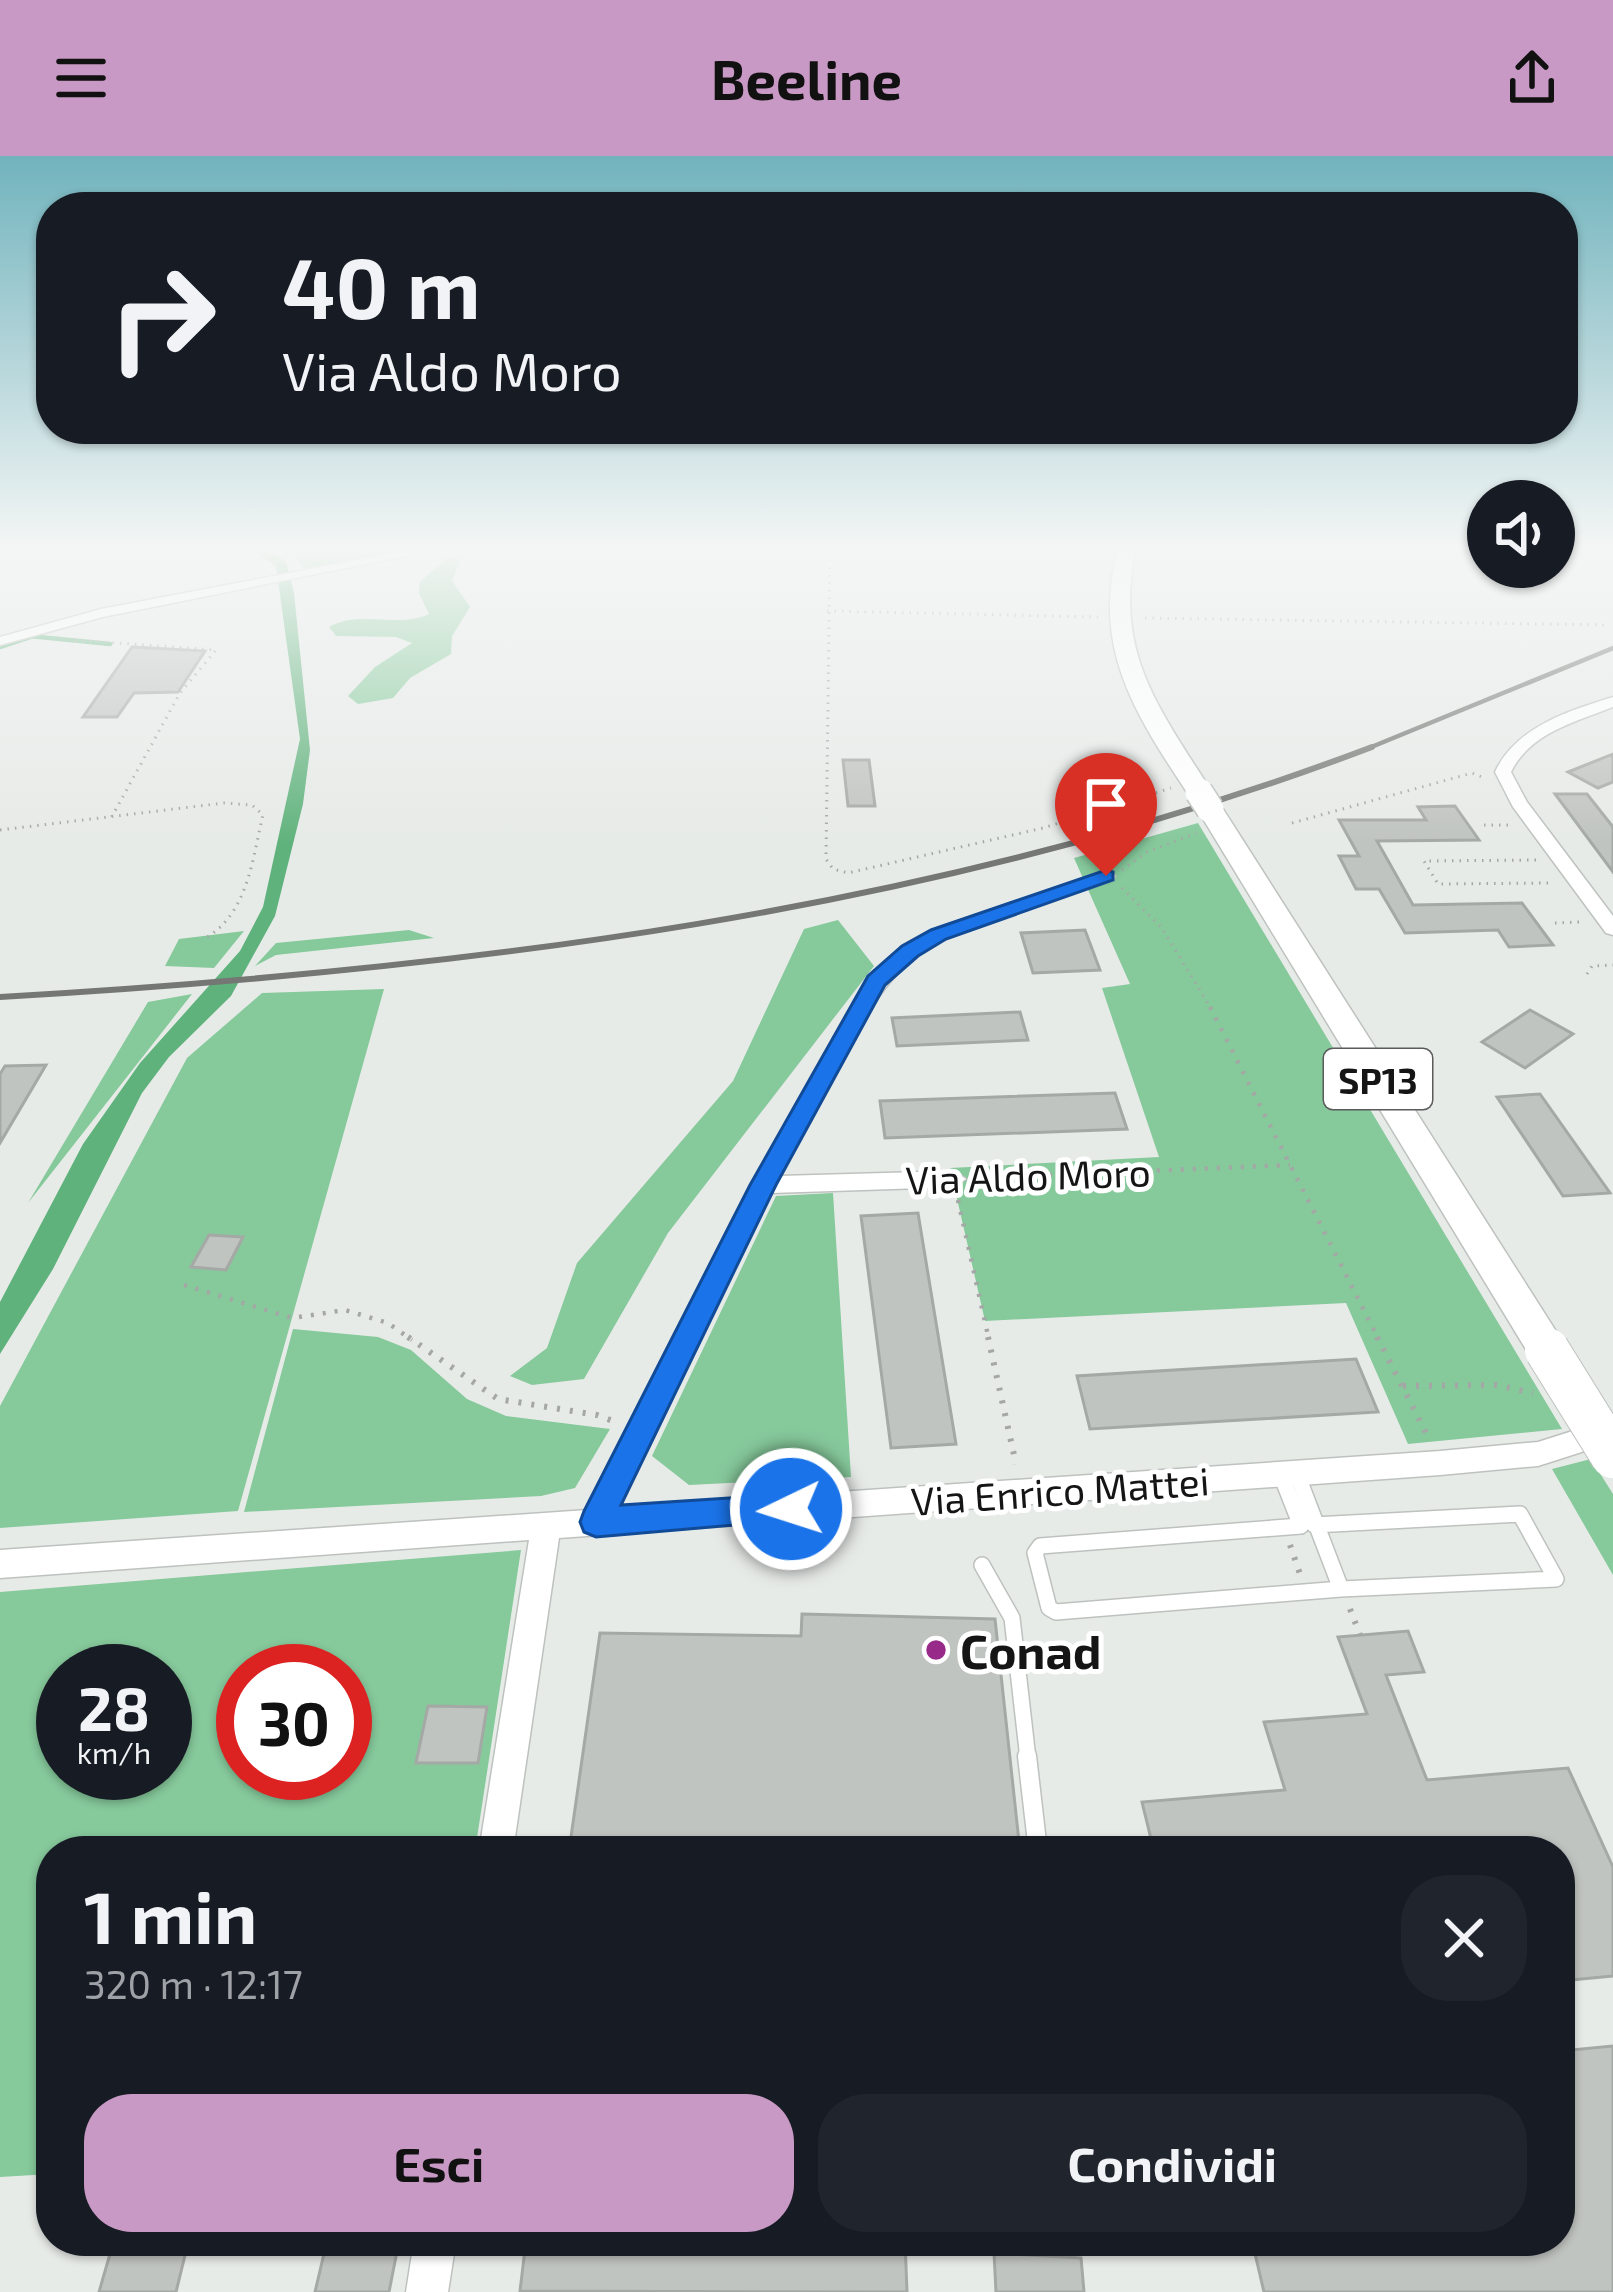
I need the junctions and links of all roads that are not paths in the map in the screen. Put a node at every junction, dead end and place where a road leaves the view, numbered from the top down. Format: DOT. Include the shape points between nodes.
graph roads {
  1 [pos="1121,645"];
  2 [pos="1613,702"];
  3 [pos="1106,876"];
  4 [pos="1613,929"];
  5 [pos="954,1179"];
  6 [pos="763,1185"];
  7 [pos="1613,1431"];
  8 [pos="1613,1456"];
  9 [pos="1289,1474"];
  10 [pos="596,1522"];
  11 [pos="546,1525"];
  12 [pos="1309,1526"];
  13 [pos="0,1564"];
  14 [pos="982,1565"];
  15 [pos="1342,1588"];
  16 [pos="498,1836"];
  17 [pos="1036,1836"];
  18 [pos="433,2256"];
  19 [pos="427,2292"];
  1 -- 8 [label="main road, SP13, bridge" via="1196,805"];
  2 -- 4 [label="street" via="1525,741 1503,772"];
  3 -- 6 [label="street" via="958,926 892,965 866,994"];
  5 -- 6 [label="street, Via Aldo Moro"];
  6 -- 10 [label="street"];
  7 -- 9 [label="street, Via Enrico Mattei" via="1538,1454"];
  9 -- 10 [label="street, Via Enrico Mattei"];
  9 -- 12 [label="lane"];
  10 -- 11 [label="street, Via Enrico Mattei"];
  11 -- 13 [label="street, Via Enrico Mattei"];
  11 -- 16 [label="street"];
  12 -- 15 [label="lane"];
  12 -- 15 [label="lane" via="1520,1514 1556,1579"];
  12 -- 15 [label="lane" via="1035,1552 1056,1612"];
  14 -- 17 [label="lane" via="1012,1618"];
  18 -- 19 [label="street"];
}
